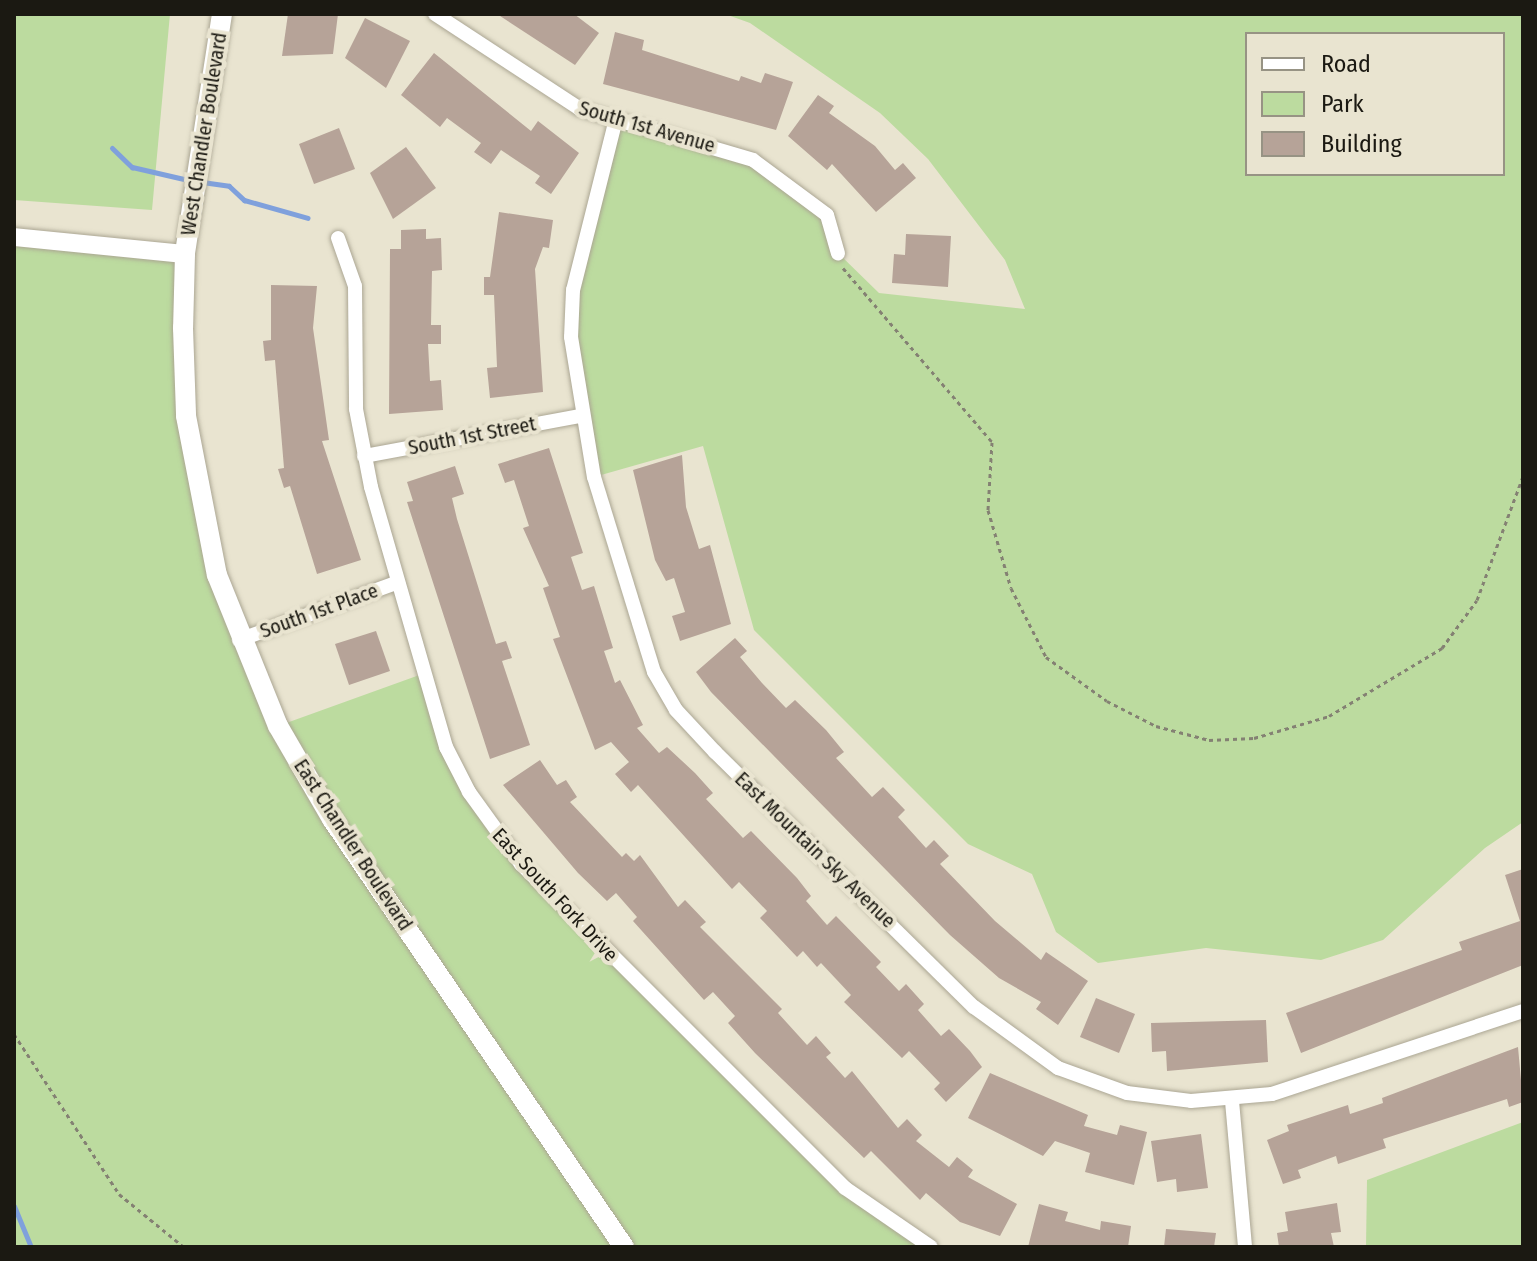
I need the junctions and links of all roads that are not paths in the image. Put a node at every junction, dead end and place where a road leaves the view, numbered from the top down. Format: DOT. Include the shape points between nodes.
graph roads {
  1 [pos="222,14"];
  2 [pos="435,14"];
  3 [pos="616,119"];
  4 [pos="14,237"];
  5 [pos="338,238"];
  6 [pos="838,253"];
  7 [pos="185,254"];
  8 [pos="580,416"];
  9 [pos="364,456"];
  10 [pos="398,582"];
  11 [pos="239,640"];
  12 [pos="1523,1011"];
  13 [pos="1232,1101"];
  14 [pos="624,1247"];
  15 [pos="931,1247"];
  16 [pos="1245,1247"];
  1 -- 7 [label="main road, West Chandler Boulevard"];
  2 -- 3 [label="street, South 1st Avenue" via="549,93"];
  3 -- 6 [label="street, South 1st Avenue" via="712,144 779,176 827,215"];
  3 -- 8 [label="street, East Mountain Sky Avenue" via="573,290 571,337"];
  4 -- 7 [label="street"];
  5 -- 9 [label="street, East South Fork Drive" via="355,286 356,409"];
  7 -- 11 [label="main road, East Chandler Boulevard" via="186,416 199,504"];
  8 -- 9 [label="street, South 1st Street"];
  8 -- 13 [label="street, East Mountain Sky Avenue" via="654,672 676,710 715,752 1003,1034 1058,1068 1127,1093"];
  9 -- 10 [label="street, East South Fork Drive"];
  10 -- 11 [label="street, South 1st Place"];
  10 -- 15 [label="street, East South Fork Drive" via="446,747 492,829 845,1188"];
  11 -- 14 [label="main road, East Chandler Boulevard" via="278,726 332,819"];
  12 -- 13 [label="street, East Mountain Sky Avenue" via="1295,1087"];
  13 -- 16 [label="street"];
}
